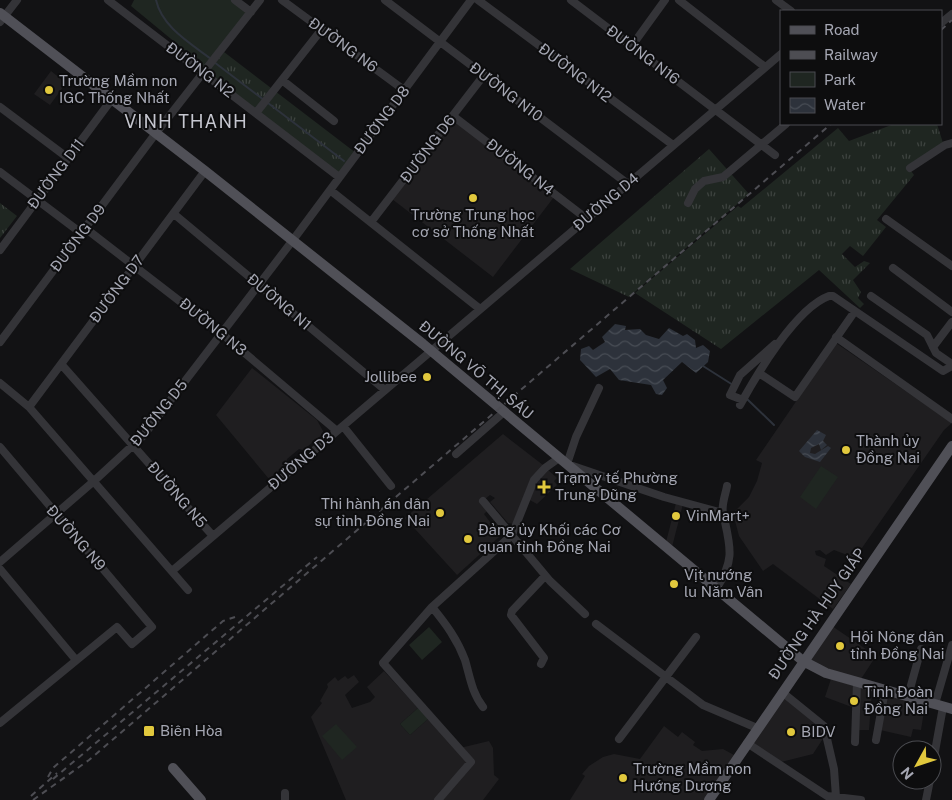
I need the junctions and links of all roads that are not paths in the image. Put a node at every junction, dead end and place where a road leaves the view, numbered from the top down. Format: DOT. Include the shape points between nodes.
graph roads {
  1 [pos="17,0"];
  2 [pos="108,0"];
  3 [pos="235,0"];
  4 [pos="260,0"];
  5 [pos="282,0"];
  6 [pos="385,0"];
  7 [pos="471,0"];
  8 [pos="478,0"];
  9 [pos="571,0"];
  10 [pos="665,0"];
  11 [pos="679,0"];
  12 [pos="776,0"];
  13 [pos="790,10"];
  14 [pos="251,12"];
  15 [pos="952,14"];
  16 [pos="1,17"];
  17 [pos="942,22"];
  18 [pos="322,29"];
  19 [pos="440,42"];
  20 [pos="632,46"];
  21 [pos="780,55"];
  22 [pos="764,67"];
  23 [pos="206,70"];
  24 [pos="484,75"];
  25 [pos="282,80"];
  26 [pos="404,90"];
  27 [pos="112,99"];
  28 [pos="0,107"];
  29 [pos="714,110"];
  30 [pos="256,113"];
  31 [pos="453,116"];
  32 [pos="334,121"];
  33 [pos="785,125"];
  34 [pos="156,133"];
  35 [pos="952,143"];
  36 [pos="673,145"];
  37 [pos="762,146"];
  38 [pos="775,155"];
  39 [pos="68,158"];
  40 [pos="910,168"];
  41 [pos="206,171"];
  42 [pos="0,172"];
  43 [pos="339,177"];
  44 [pos="628,184"];
  45 [pos="330,190"];
  46 [pos="37,200"];
  47 [pos="688,203"];
  48 [pos="174,214"];
  49 [pos="586,219"];
  50 [pos="886,219"];
  51 [pos="372,222"];
  52 [pos="83,231"];
  53 [pos="293,240"];
  54 [pos="0,250"];
  55 [pos="135,265"];
  56 [pos="952,266"];
  57 [pos="893,268"];
  58 [pos="258,284"];
  59 [pos="871,296"];
  60 [pos="480,309"];
  61 [pos="855,311"];
  62 [pos="952,312"];
  63 [pos="952,322"];
  64 [pos="221,333"];
  65 [pos="784,336"];
  66 [pos="836,337"];
  67 [pos="0,342"];
  68 [pos="935,350"];
  69 [pos="431,351"];
  70 [pos="930,362"];
  71 [pos="61,364"];
  72 [pos="952,365"];
  73 [pos="760,373"];
  74 [pos="0,383"];
  75 [pos="599,388"];
  76 [pos="385,390"];
  77 [pos="29,407"];
  78 [pos="504,412"];
  79 [pos="952,418"];
  80 [pos="340,428"];
  81 [pos="134,446"];
  82 [pos="0,447"];
  83 [pos="951,447"];
  84 [pos="456,454"];
  85 [pos="563,461"];
  86 [pos="94,481"];
  87 [pos="391,486"];
  88 [pos="727,486"];
  89 [pos="483,501"];
  90 [pos="723,513"];
  91 [pos="56,515"];
  92 [pos="512,535"];
  93 [pos="213,536"];
  94 [pos="0,562"];
  95 [pos="0,569"];
  96 [pos="172,571"];
  97 [pos="545,576"];
  98 [pos="188,590"];
  99 [pos="716,590"];
  100 [pos="432,607"];
  101 [pos="585,614"];
  102 [pos="596,624"];
  103 [pos="696,636"];
  104 [pos="952,645"];
  105 [pos="921,649"];
  106 [pos="76,660"];
  107 [pos="803,660"];
  108 [pos="541,664"];
  109 [pos="664,678"];
  110 [pos="857,682"];
  111 [pos="885,690"];
  112 [pos="782,692"];
  113 [pos="908,696"];
  114 [pos="483,707"];
  115 [pos="943,707"];
  116 [pos="0,710"];
  117 [pos="3,721"];
  118 [pos="757,728"];
  119 [pos="619,739"];
  120 [pos="876,740"];
  121 [pos="937,740"];
  122 [pos="855,742"];
  123 [pos="747,743"];
  124 [pos="174,768"];
  125 [pos="836,797"];
  126 [pos="826,798"];
  127 [pos="201,800"];
  128 [pos="438,800"];
  129 [pos="709,800"];
  130 [pos="861,800"];
  1 -- 16 [label="street"];
  2 -- 23 [label="street, ĐƯỜNG N2"];
  3 -- 14 [label="street"];
  4 -- 14 [label="street, ĐƯỜNG D9"];
  5 -- 18 [label="street, ĐƯỜNG N6"];
  6 -- 19 [label="street, ĐƯỜNG N10"];
  7 -- 19 [label="street, ĐƯỜNG D8"];
  8 -- 36 [label="street, ĐƯỜNG N12"];
  9 -- 20 [label="street, ĐƯỜNG N16"];
  10 -- 20 [label="street"];
  11 -- 22 [label="street"];
  12 -- 13 [label="street"];
  14 -- 23 [label="street, ĐƯỜNG D9"];
  15 -- 17 [label="street"];
  16 -- 27 [label="main road, ĐƯỜNG VÕ THỊ SÁU"];
  18 -- 25 [label="street"];
  18 -- 26 [label="street, ĐƯỜNG N6"];
  19 -- 24 [label="street, ĐƯỜNG N10"];
  19 -- 26 [label="street, ĐƯỜNG D8"];
  20 -- 29 [label="street, ĐƯỜNG N16"];
  21 -- 22 [label="street, ĐƯỜNG D4"];
  22 -- 29 [label="street, ĐƯỜNG D4"];
  23 -- 30 [label="street, ĐƯỜNG N2"];
  23 -- 34 [label="street, ĐƯỜNG D9"];
  24 -- 31 [label="street, ĐƯỜNG D6"];
  24 -- 44 [label="street, ĐƯỜNG N10"];
  25 -- 30 [label="street"];
  25 -- 32 [label="street"];
  26 -- 43 [label="street, ĐƯỜNG D8"];
  27 -- 34 [label="main road, ĐƯỜNG VÕ THỊ SÁU"];
  27 -- 39 [label="street, ĐƯỜNG D11"];
  28 -- 39 [label="street"];
  29 -- 36 [label="street, ĐƯỜNG D4"];
  29 -- 37 [label="street"];
  30 -- 43 [label="street, ĐƯỜNG N2"];
  31 -- 49 [label="street, ĐƯỜNG N4"];
  31 -- 51 [label="street, ĐƯỜNG D6"];
  33 -- 37 [label="street"];
  34 -- 41 [label="main road, ĐƯỜNG VÕ THỊ SÁU"];
  34 -- 52 [label="street, ĐƯỜNG D9"];
  35 -- 40 [label="street"];
  36 -- 44 [label="street, ĐƯỜNG D4"];
  37 -- 38 [label="street"];
  37 -- 47 [label="street" via="723,177 704,181 695,189"];
  39 -- 46 [label="street, ĐƯỜNG D11"];
  41 -- 48 [label="street, ĐƯỜNG D7"];
  41 -- 53 [label="main road, ĐƯỜNG VÕ THỊ SÁU"];
  42 -- 46 [label="street, ĐƯỜNG N3"];
  43 -- 45 [label="street, ĐƯỜNG D8"];
  44 -- 49 [label="street, ĐƯỜNG D4"];
  45 -- 51 [label="street"];
  45 -- 53 [label="street, ĐƯỜNG D8"];
  46 -- 52 [label="street, ĐƯỜNG N3"];
  46 -- 54 [label="street, ĐƯỜNG D11"];
  48 -- 55 [label="street, ĐƯỜNG D7"];
  48 -- 58 [label="street, ĐƯỜNG N1"];
  49 -- 60 [label="street, ĐƯỜNG D4"];
  50 -- 56 [label="street"];
  51 -- 60 [label="street"];
  52 -- 55 [label="street, ĐƯỜNG N3"];
  52 -- 67 [label="street, ĐƯỜNG D9"];
  53 -- 58 [label="street, ĐƯỜNG D5"];
  53 -- 69 [label="main road, ĐƯỜNG VÕ THỊ SÁU"];
  55 -- 64 [label="street, ĐƯỜNG N3"];
  55 -- 71 [label="street, ĐƯỜNG D7"];
  57 -- 62 [label="street"];
  58 -- 64 [label="street, ĐƯỜNG D5"];
  58 -- 76 [label="street, ĐƯỜNG N1"];
  59 -- 68 [label="street" via="926,335"];
  60 -- 69 [label="street, ĐƯỜNG D4"];
  61 -- 65 [label="street" via="833,296 825,297 801,316"];
  61 -- 66 [label="street"];
  61 -- 70 [label="street"];
  63 -- 68 [label="street"];
  64 -- 80 [label="street, ĐƯỜNG N3"];
  64 -- 81 [label="street, ĐƯỜNG D5"];
  65 -- 73 [label="street"];
  65 -- 73 [label="street" via="740,375 730,395 741,403"];
  66 -- 73 [label="street" via="795,397"];
  66 -- 79 [label="street"];
  68 -- 70 [label="street"];
  68 -- 72 [label="street"];
  69 -- 76 [label="street, ĐƯỜNG D3"];
  69 -- 78 [label="main road, ĐƯỜNG VÕ THỊ SÁU"];
  70 -- 72 [label="street" via="943,371"];
  71 -- 77 [label="street, ĐƯỜNG D7"];
  71 -- 81 [label="street, ĐƯỜNG N5"];
  74 -- 77 [label="street"];
  75 -- 85 [label="street"];
  76 -- 80 [label="street, ĐƯỜNG D3"];
  77 -- 86 [label="street"];
  78 -- 84 [label="street"];
  78 -- 85 [label="main road, ĐƯỜNG VÕ THỊ SÁU"];
  80 -- 87 [label="street, ĐƯỜNG N3"];
  80 -- 93 [label="street, ĐƯỜNG D3"];
  81 -- 86 [label="street, ĐƯỜNG D5"];
  81 -- 93 [label="street, ĐƯỜNG N5"];
  82 -- 91 [label="street, ĐƯỜNG N9"];
  83 -- 107 [label="main road, ĐƯỜNG HÀ HUY GIÁP"];
  85 -- 90 [label="street" via="664,497"];
  85 -- 92 [label="street" via="545,468 534,480"];
  85 -- 99 [label="main road, ĐƯỜNG VÕ THỊ SÁU"];
  86 -- 91 [label="street, ĐƯỜNG D5"];
  86 -- 96 [label="street"];
  88 -- 90 [label="street"];
  89 -- 92 [label="street"];
  90 -- 99 [label="street" via="728,533 729,564"];
  91 -- 94 [label="street, ĐƯỜNG D5"];
  91 -- 106 [label="street, ĐƯỜNG N9" via="152,627 132,644 117,627"];
  92 -- 97 [label="street"];
  92 -- 100 [label="street"];
  93 -- 96 [label="street, ĐƯỜNG D3"];
  95 -- 106 [label="street"];
  96 -- 98 [label="street"];
  97 -- 101 [label="street"];
  97 -- 108 [label="street" via="512,610 511,615 544,658"];
  99 -- 107 [label="main road, ĐƯỜNG VÕ THỊ SÁU"];
  100 -- 114 [label="street" via="454,635 475,697"];
  100 -- 128 [label="street" via="383,664 470,762"];
  102 -- 109 [label="street"];
  103 -- 109 [label="street"];
  104 -- 115 [label="street"];
  105 -- 113 [label="street"];
  106 -- 117 [label="street"];
  107 -- 110 [label="main road, ĐƯỜNG VÕ THỊ SÁU" via="821,671"];
  107 -- 112 [label="main road, ĐƯỜNG HÀ HUY GIÁP"];
  109 -- 118 [label="street" via="703,705"];
  109 -- 119 [label="street"];
  110 -- 111 [label="main road, ĐƯỜNG VÕ THỊ SÁU"];
  110 -- 122 [label="street"];
  111 -- 113 [label="main road, ĐƯỜNG VÕ THỊ SÁU"];
  111 -- 120 [label="street"];
  112 -- 118 [label="main road, ĐƯỜNG HÀ HUY GIÁP"];
  112 -- 125 [label="street" via="824,726 834,769"];
  113 -- 115 [label="main road, ĐƯỜNG VÕ THỊ SÁU"];
  115 -- 121 [label="street"];
  116 -- 117 [label="street"];
  118 -- 123 [label="main road, ĐƯỜNG HÀ HUY GIÁP"];
  123 -- 126 [label="street"];
  123 -- 129 [label="main road, ĐƯỜNG HÀ HUY GIÁP"];
  124 -- 127 [label="main road"];
  125 -- 126 [label="street"];
  125 -- 130 [label="street"];
}
